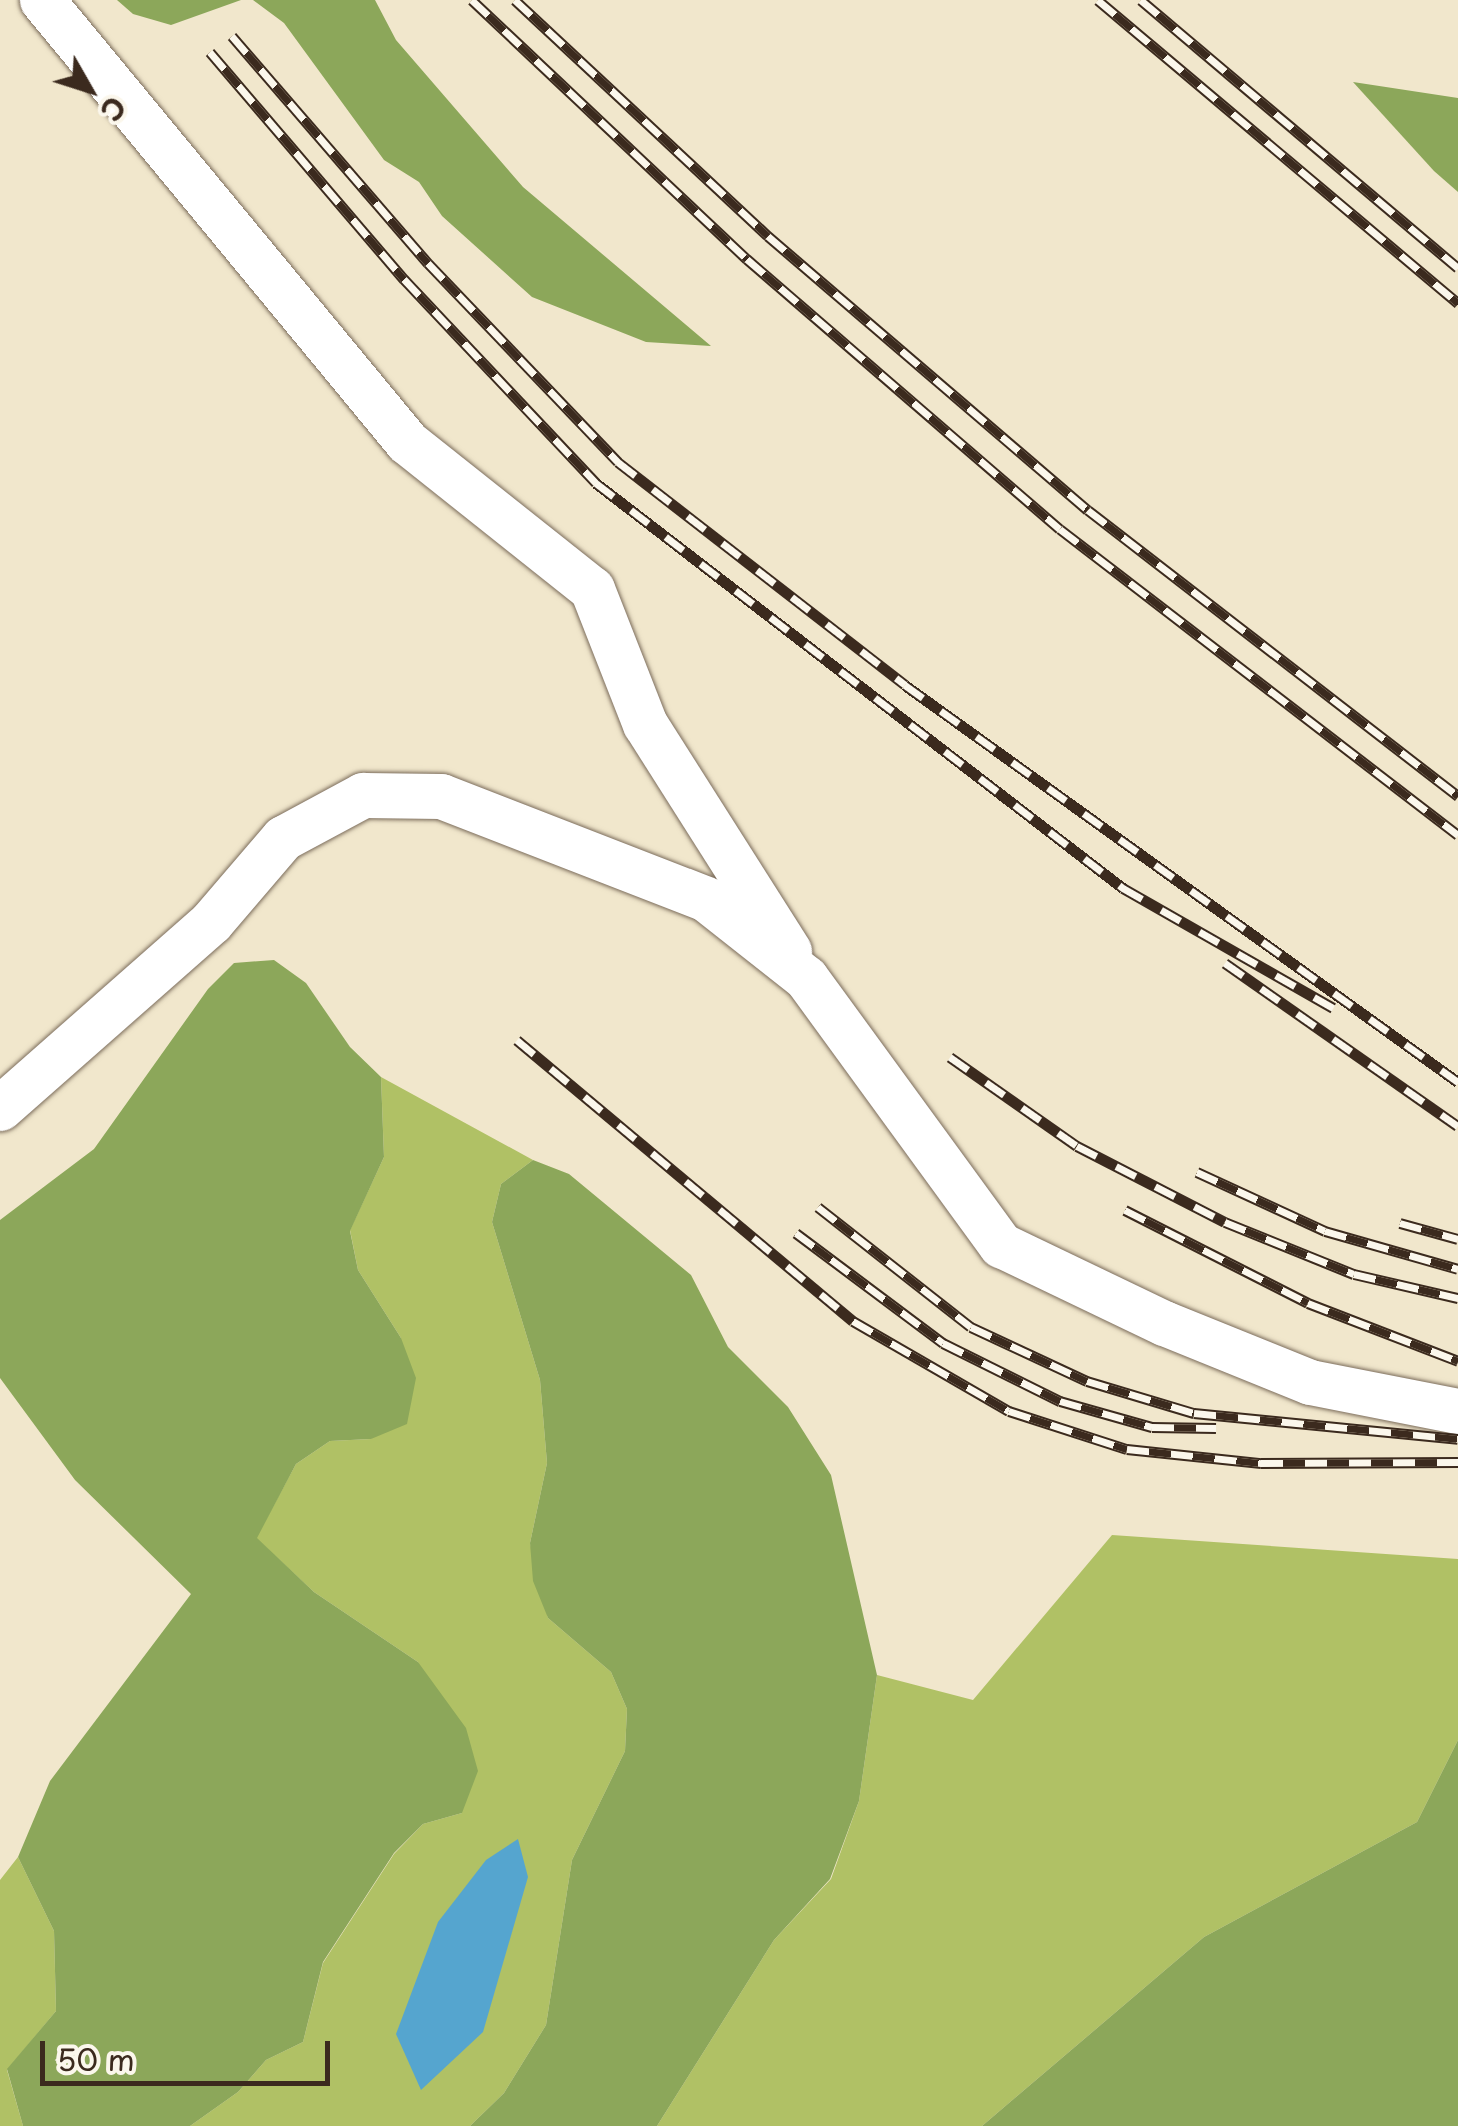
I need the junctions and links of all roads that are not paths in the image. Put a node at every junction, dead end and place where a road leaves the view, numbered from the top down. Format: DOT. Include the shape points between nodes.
graph roads {
  1 [pos="42,0"];
  2 [pos="806,978"];
  3 [pos="0,1108"];
  4 [pos="1458,1411"];
  1 -- 2 [label="street" via="407,442 592,589 646,724"];
  2 -- 3 [label="street" via="706,899 441,796 363,795 282,838 211,922"];
  2 -- 4 [label="street" via="1001,1245 1164,1323 1310,1382"];
}
